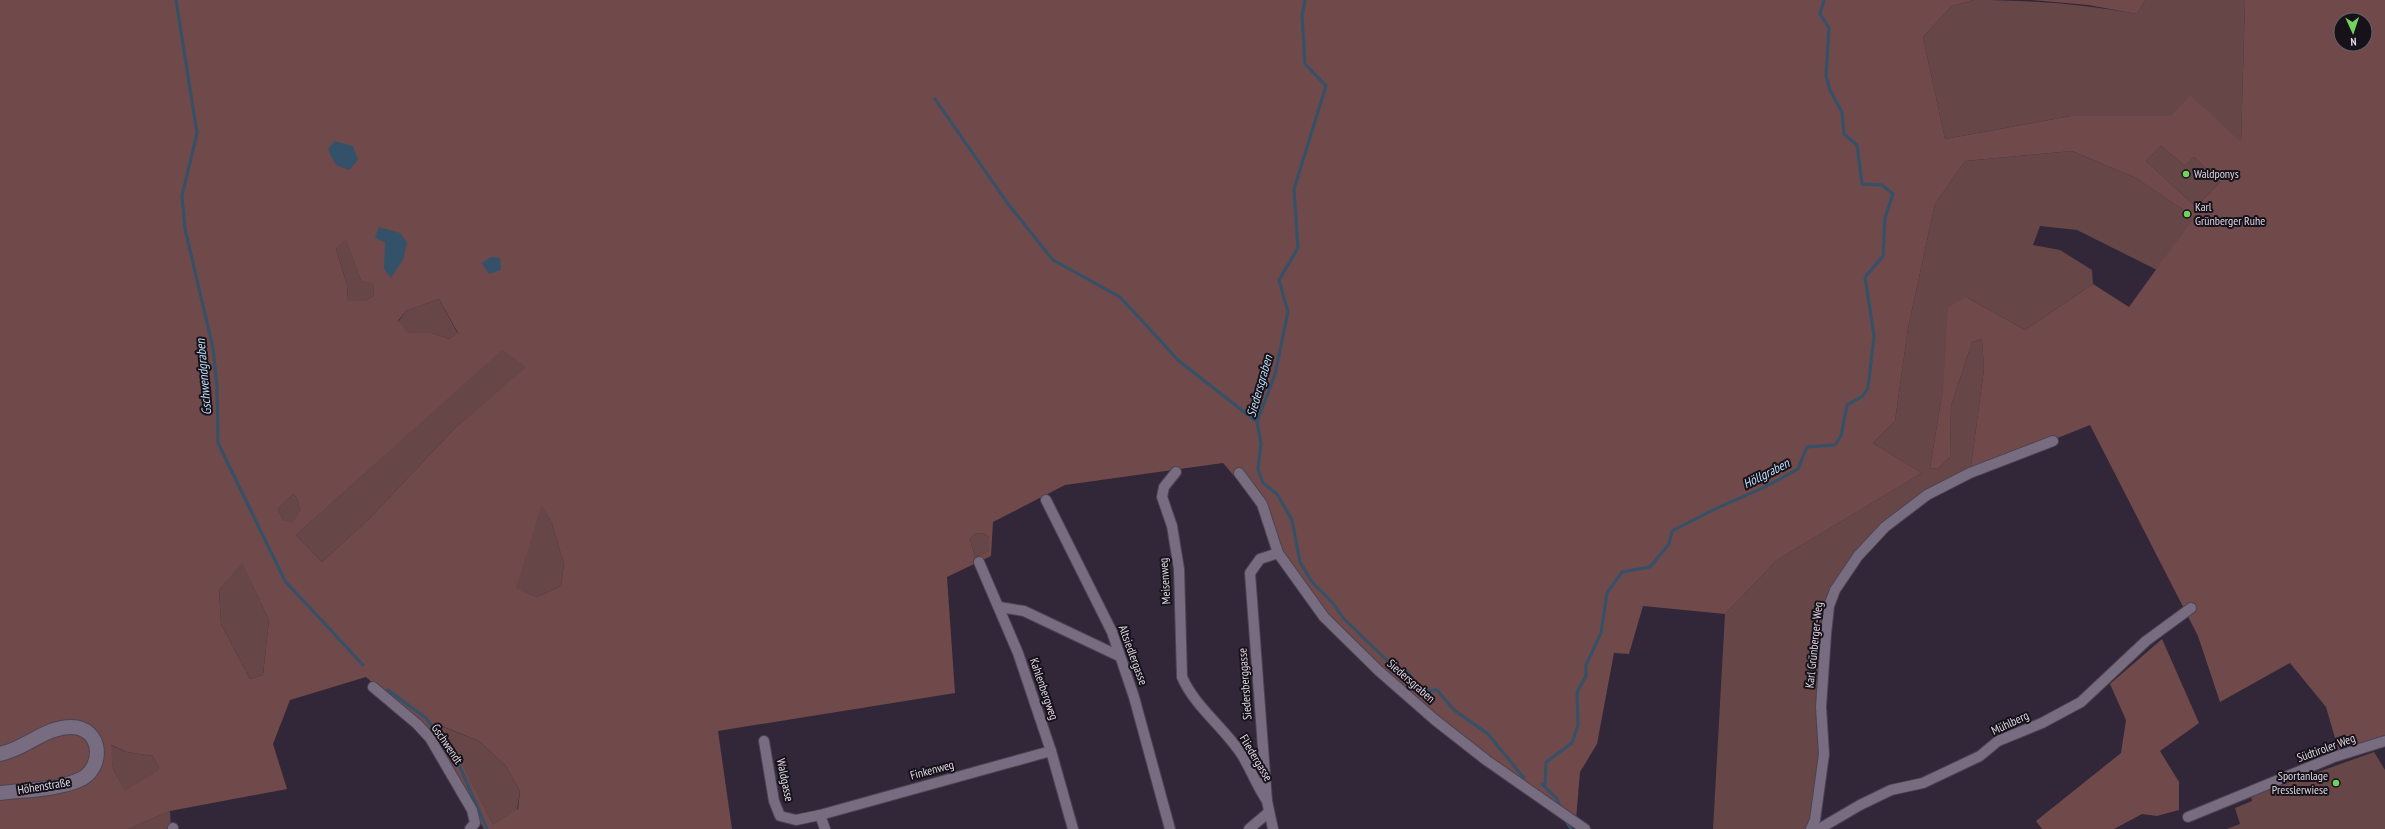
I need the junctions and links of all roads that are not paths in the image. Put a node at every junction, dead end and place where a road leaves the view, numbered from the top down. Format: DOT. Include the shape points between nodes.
graph roads {
  1 [pos="2053,441"];
  2 [pos="1176,472"];
  3 [pos="1239,473"];
  4 [pos="1046,500"];
  5 [pos="1278,553"];
  6 [pos="979,562"];
  7 [pos="999,607"];
  8 [pos="2191,608"];
  9 [pos="1119,656"];
  10 [pos="373,687"];
  11 [pos="1189,693"];
  12 [pos="764,741"];
  13 [pos="2385,741"];
  14 [pos="1051,751"];
  15 [pos="0,754"];
  16 [pos="0,793"];
  17 [pos="1267,801"];
  18 [pos="1269,812"];
  19 [pos="820,815"];
  20 [pos="2188,817"];
  21 [pos="470,829"];
  22 [pos="825,829"];
  23 [pos="1073,829"];
  24 [pos="1170,829"];
  25 [pos="1249,829"];
  26 [pos="1273,829"];
  27 [pos="1585,829"];
  28 [pos="1811,829"];
  29 [pos="1819,829"];
  1 -- 28 [label="street, Karl Grünberger-Weg" via="1970,473 1927,495 1885,527 1858,556 1838,584 1829,606 1821,707 1824,754 1815,820"];
  2 -- 11 [label="street, Meisenweg" via="1164,486 1162,497 1172,526 1179,569 1182,677"];
  3 -- 5 [label="street, Siedersgraben" via="1262,504"];
  4 -- 9 [label="street, Altsiedlergasse" via="1112,632"];
  5 -- 17 [label="street, Siedersberggasse" via="1260,559 1250,573"];
  5 -- 27 [label="street, Siedersgraben" via="1324,617 1379,671 1486,760"];
  6 -- 7 [label="street, Kahlenbergweg"];
  7 -- 9 [label="street" via="1024,611"];
  7 -- 14 [label="street, Kahlenbergweg" via="1018,653"];
  8 -- 29 [label="street, Mühlberg" via="2146,641 2081,702 2042,723 1998,741 1980,756 1923,783 1891,790 1829,821"];
  9 -- 24 [label="street, Altsiedlergasse" via="1134,697"];
  10 -- 21 [label="street, Gschwendt" via="417,724 436,746 472,810 475,823"];
  11 -- 17 [label="street, Fliedergasse" via="1219,725 1242,755"];
  12 -- 19 [label="street, Waldgasse" via="774,801 780,816 796,820"];
  13 -- 20 [label="street, Südtiroler Weg" via="2334,757"];
  14 -- 19 [label="street, Finkenweg"];
  14 -- 23 [label="street, Kahlenbergweg"];
  15 -- 16 [label="street, Höhenstraße" via="21,747 53,730 71,727 84,730 92,736 98,756 92,771 78,781"];
  17 -- 18 [label="street, Siedersberggasse"];
  18 -- 25 [label="street"];
  18 -- 26 [label="street, Siedersberggasse"];
  19 -- 22 [label="street"];
}
